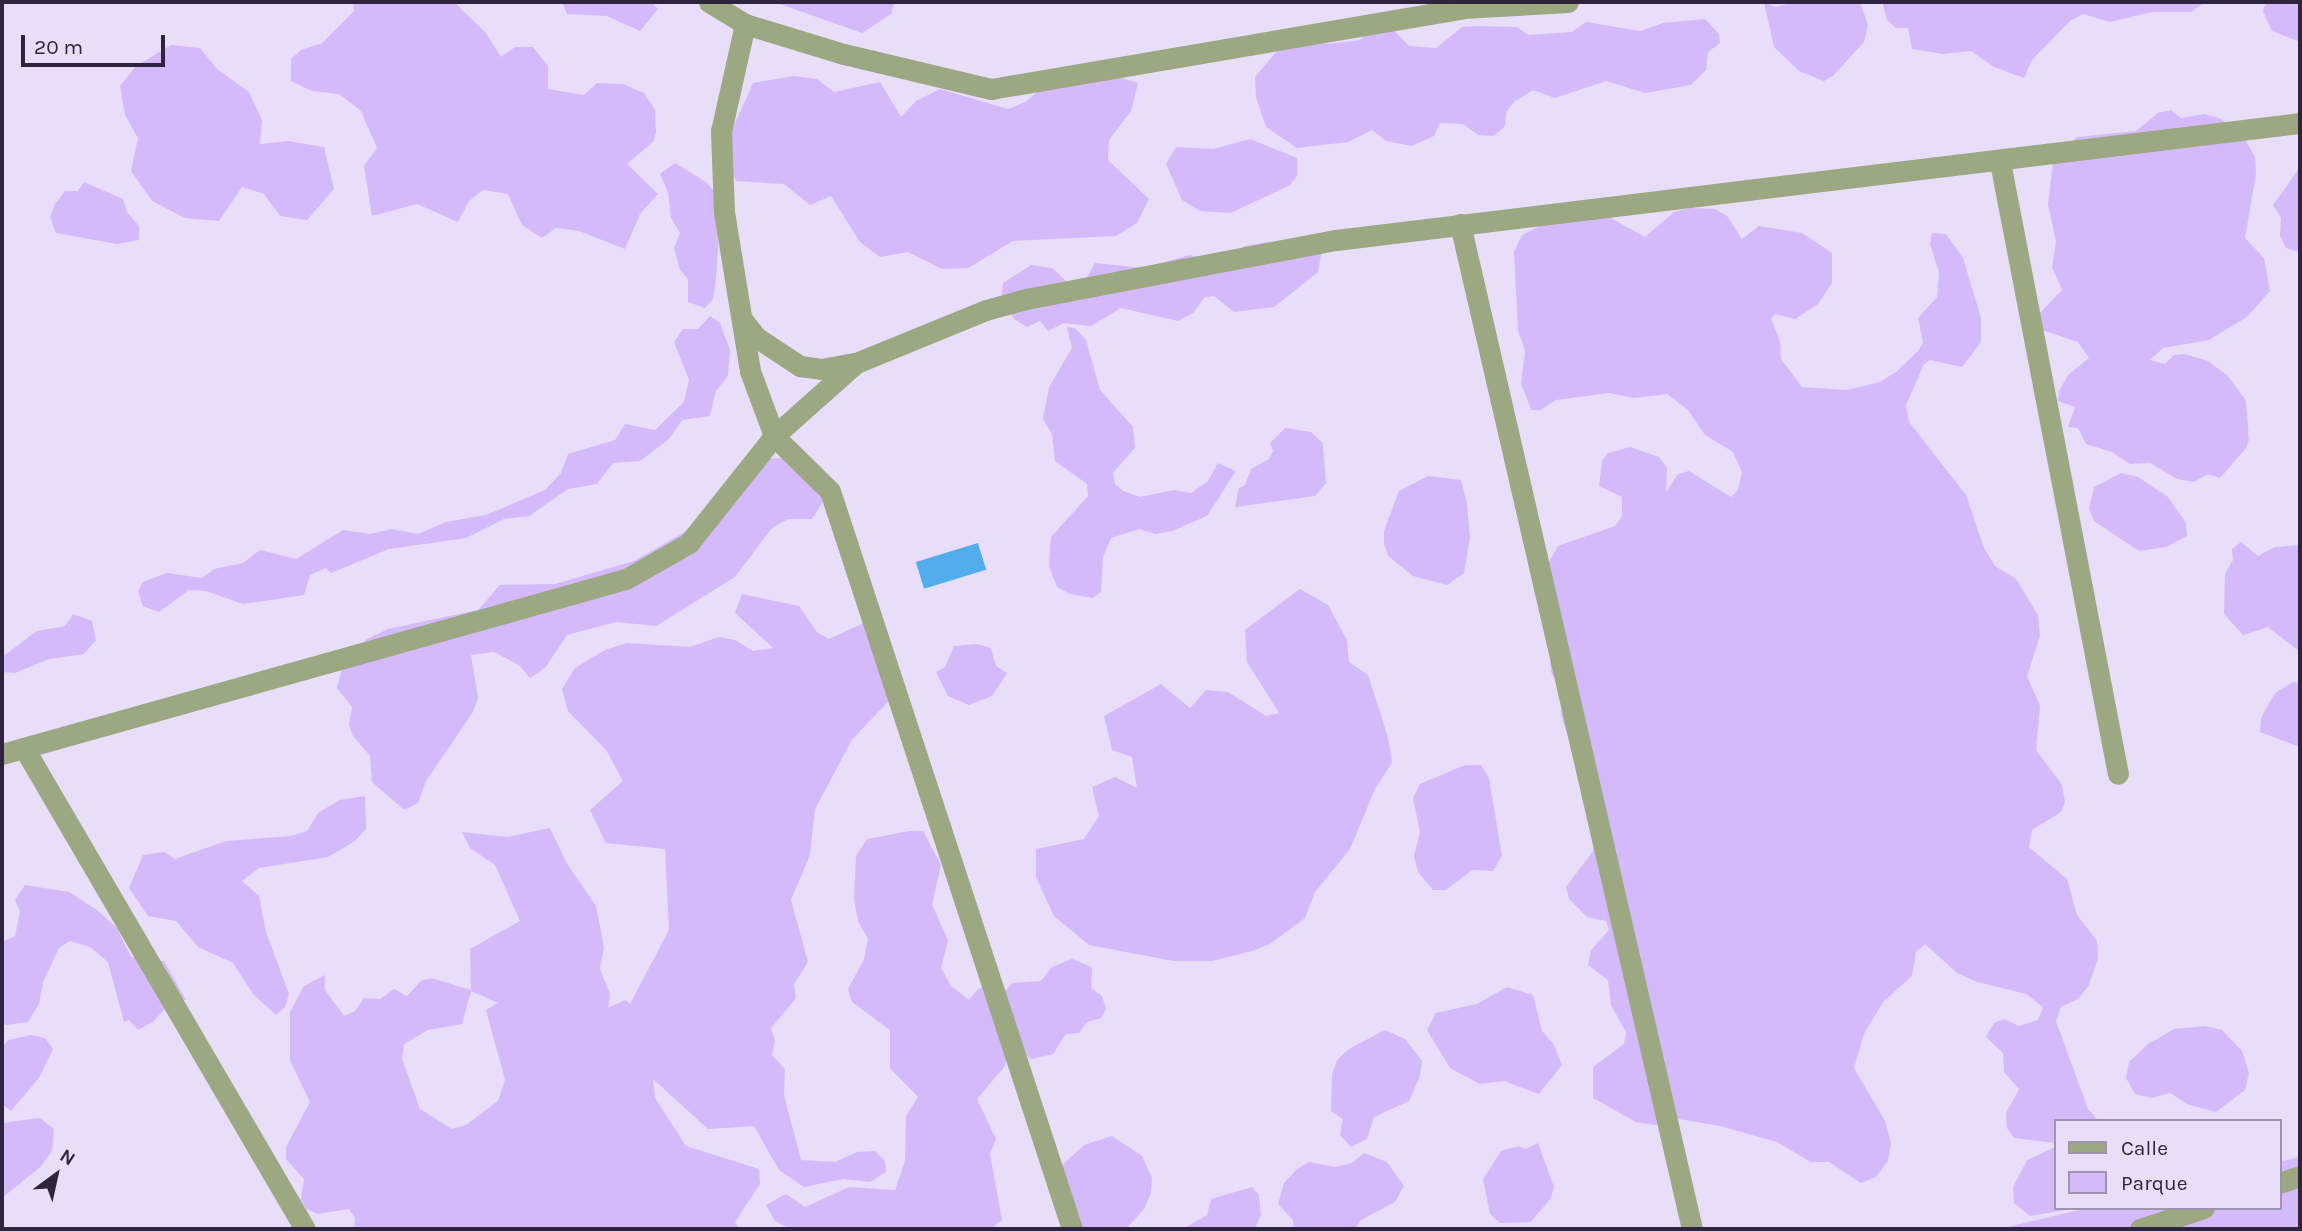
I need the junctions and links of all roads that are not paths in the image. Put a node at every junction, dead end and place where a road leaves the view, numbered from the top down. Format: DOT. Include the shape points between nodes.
graph roads {
  1 [pos="709,2"];
  2 [pos="1568,2"];
  3 [pos="1463,5"];
  4 [pos="745,24"];
  5 [pos="2300,123"];
  6 [pos="2000,162"];
  7 [pos="1460,224"];
  8 [pos="740,317"];
  9 [pos="856,363"];
  10 [pos="774,436"];
  11 [pos="24,748"];
  12 [pos="2,754"];
  13 [pos="2118,774"];
  14 [pos="2300,1176"];
  15 [pos="2281,1182"];
  16 [pos="2198,1210"];
  17 [pos="305,1229"];
  18 [pos="1072,1229"];
  19 [pos="1692,1229"];
  20 [pos="2140,1229"];
  1 -- 4 [label="street"];
  2 -- 3 [label="street"];
  3 -- 4 [label="street" via="991,89 844,54"];
  4 -- 8 [label="street" via="722,131 724,212"];
  5 -- 6 [label="street"];
  6 -- 7 [label="street"];
  6 -- 13 [label="street"];
  7 -- 9 [label="street" via="1336,240 1026,299 986,310"];
  7 -- 19 [label="street"];
  8 -- 9 [label="street" via="756,337 800,366 821,369"];
  8 -- 10 [label="street" via="750,371"];
  9 -- 10 [label="street"];
  10 -- 11 [label="street" via="689,544 626,579"];
  10 -- 18 [label="street" via="830,491"];
  11 -- 12 [label="street"];
  11 -- 17 [label="street"];
  14 -- 15 [label="street"];
  16 -- 20 [label="street"];
}
